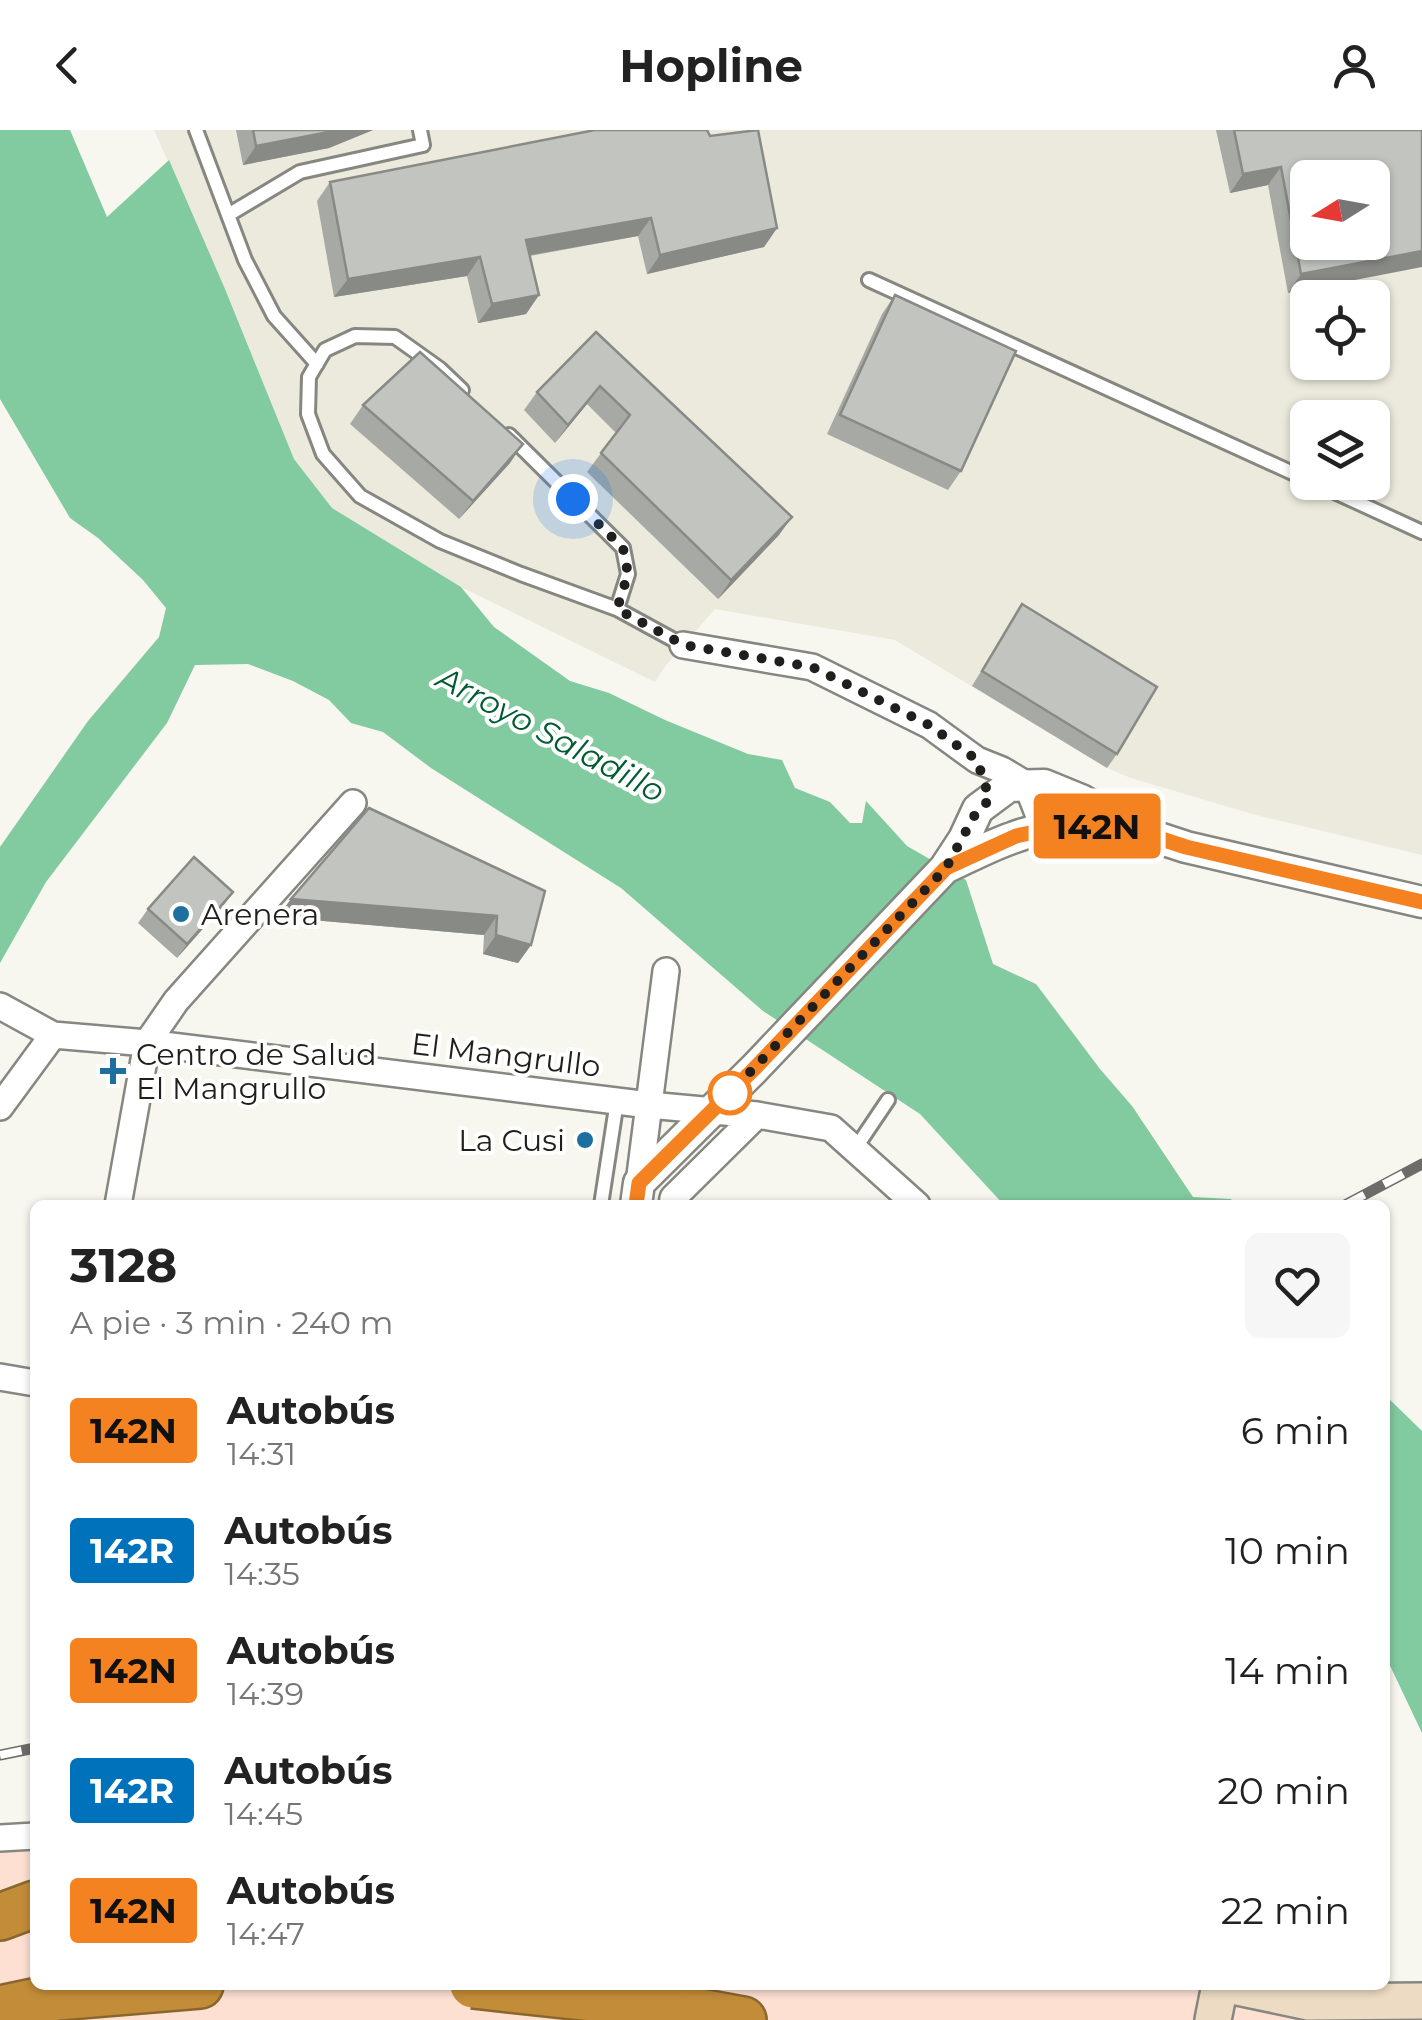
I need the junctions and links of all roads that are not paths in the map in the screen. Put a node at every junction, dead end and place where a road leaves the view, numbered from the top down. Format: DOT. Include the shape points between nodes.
graph roads {
  1 [pos="196,130"];
  2 [pos="420,130"];
  3 [pos="228,215"];
  4 [pos="869,280"];
  5 [pos="317,364"];
  6 [pos="468,396"];
  7 [pos="496,422"];
  8 [pos="1290,472"];
  9 [pos="1352,500"];
  10 [pos="1422,532"];
  11 [pos="617,609"];
  12 [pos="684,645"];
  13 [pos="977,760"];
  14 [pos="1028,786"];
  15 [pos="990,800"];
  16 [pos="353,803"];
  17 [pos="1131,829"];
  18 [pos="1025,834"];
  19 [pos="946,868"];
  20 [pos="1422,902"];
  21 [pos="666,971"];
  22 [pos="0,1006"];
  23 [pos="54,1035"];
  24 [pos="147,1043"];
  25 [pos="888,1100"];
  26 [pos="616,1101"];
  27 [pos="649,1105"];
  28 [pos="0,1108"];
  29 [pos="712,1111"];
  30 [pos="756,1115"];
  31 [pos="855,1150"];
  32 [pos="638,1194"];
  33 [pos="119,1200"];
  34 [pos="602,1200"];
  35 [pos="673,1200"];
  36 [pos="910,1200"];
  37 [pos="0,1377"];
  38 [pos="30,1382"];
  39 [pos="30,1836"];
  40 [pos="0,1838"];
  41 [pos="30,1906"];
  42 [pos="0,1917"];
  43 [pos="140,1990"];
  44 [pos="505,1990"];
  45 [pos="518,1990"];
  46 [pos="559,1990"];
  47 [pos="1219,1990"];
  48 [pos="1252,1990"];
  49 [pos="1413,2002"];
  50 [pos="0,2009"];
  51 [pos="499,2020"];
  52 [pos="556,2020"];
  53 [pos="743,2020"];
  54 [pos="1213,2020"];
  1 -- 3 [label="lane"];
  2 -- 3 [label="lane" via="423,146 300,172"];
  3 -- 5 [label="lane" via="274,316"];
  4 -- 8 [label="lane"];
  5 -- 6 [label="lane" via="325,350 355,336 394,338"];
  5 -- 11 [label="lane" via="309,377 308,414 322,454 360,496 440,541"];
  7 -- 11 [label="lane" via="623,548 628,574"];
  9 -- 10 [label="lane"];
  11 -- 12 [label="lane"];
  12 -- 13 [label="street" via="812,667 929,725"];
  13 -- 14 [label="street"];
  13 -- 15 [label="street"];
  14 -- 15 [label="street" via="1009,786"];
  14 -- 17 [label="street" via="1044,784"];
  14 -- 18 [label="street" via="1039,816"];
  15 -- 18 [label="street" via="996,818"];
  15 -- 19 [label="street" via="978,809"];
  16 -- 24 [label="street" via="176,1001"];
  17 -- 18 [label="street"];
  17 -- 20 [label="street"];
  18 -- 19 [label="street"];
  19 -- 29 [label="street"];
  21 -- 27 [label="street"];
  22 -- 23 [label="street"];
  23 -- 24 [label="street, El Mangrullo"];
  23 -- 28 [label="street"];
  24 -- 26 [label="street, El Mangrullo"];
  24 -- 33 [label="street"];
  25 -- 31 [label="lane"];
  26 -- 27 [label="street, El Mangrullo"];
  26 -- 34 [label="lane"];
  27 -- 29 [label="street, El Mangrullo"];
  27 -- 32 [label="street"];
  29 -- 30 [label="street, El Mangrullo"];
  29 -- 32 [label="street"];
  30 -- 31 [label="street, El Mangrullo" via="831,1128"];
  30 -- 35 [label="street"];
  31 -- 36 [label="street, El Mangrullo"];
  37 -- 38 [label="street"];
  39 -- 40 [label="street"];
  41 -- 42 [label="highway"];
  43 -- 50 [label="highway"];
  44 -- 51 [label="street"];
  45 -- 53 [label="highway, bridge"];
  46 -- 52 [label="street"];
  47 -- 54 [label="main road"];
  48 -- 49 [label="main road" via="1309,2002"];
}
